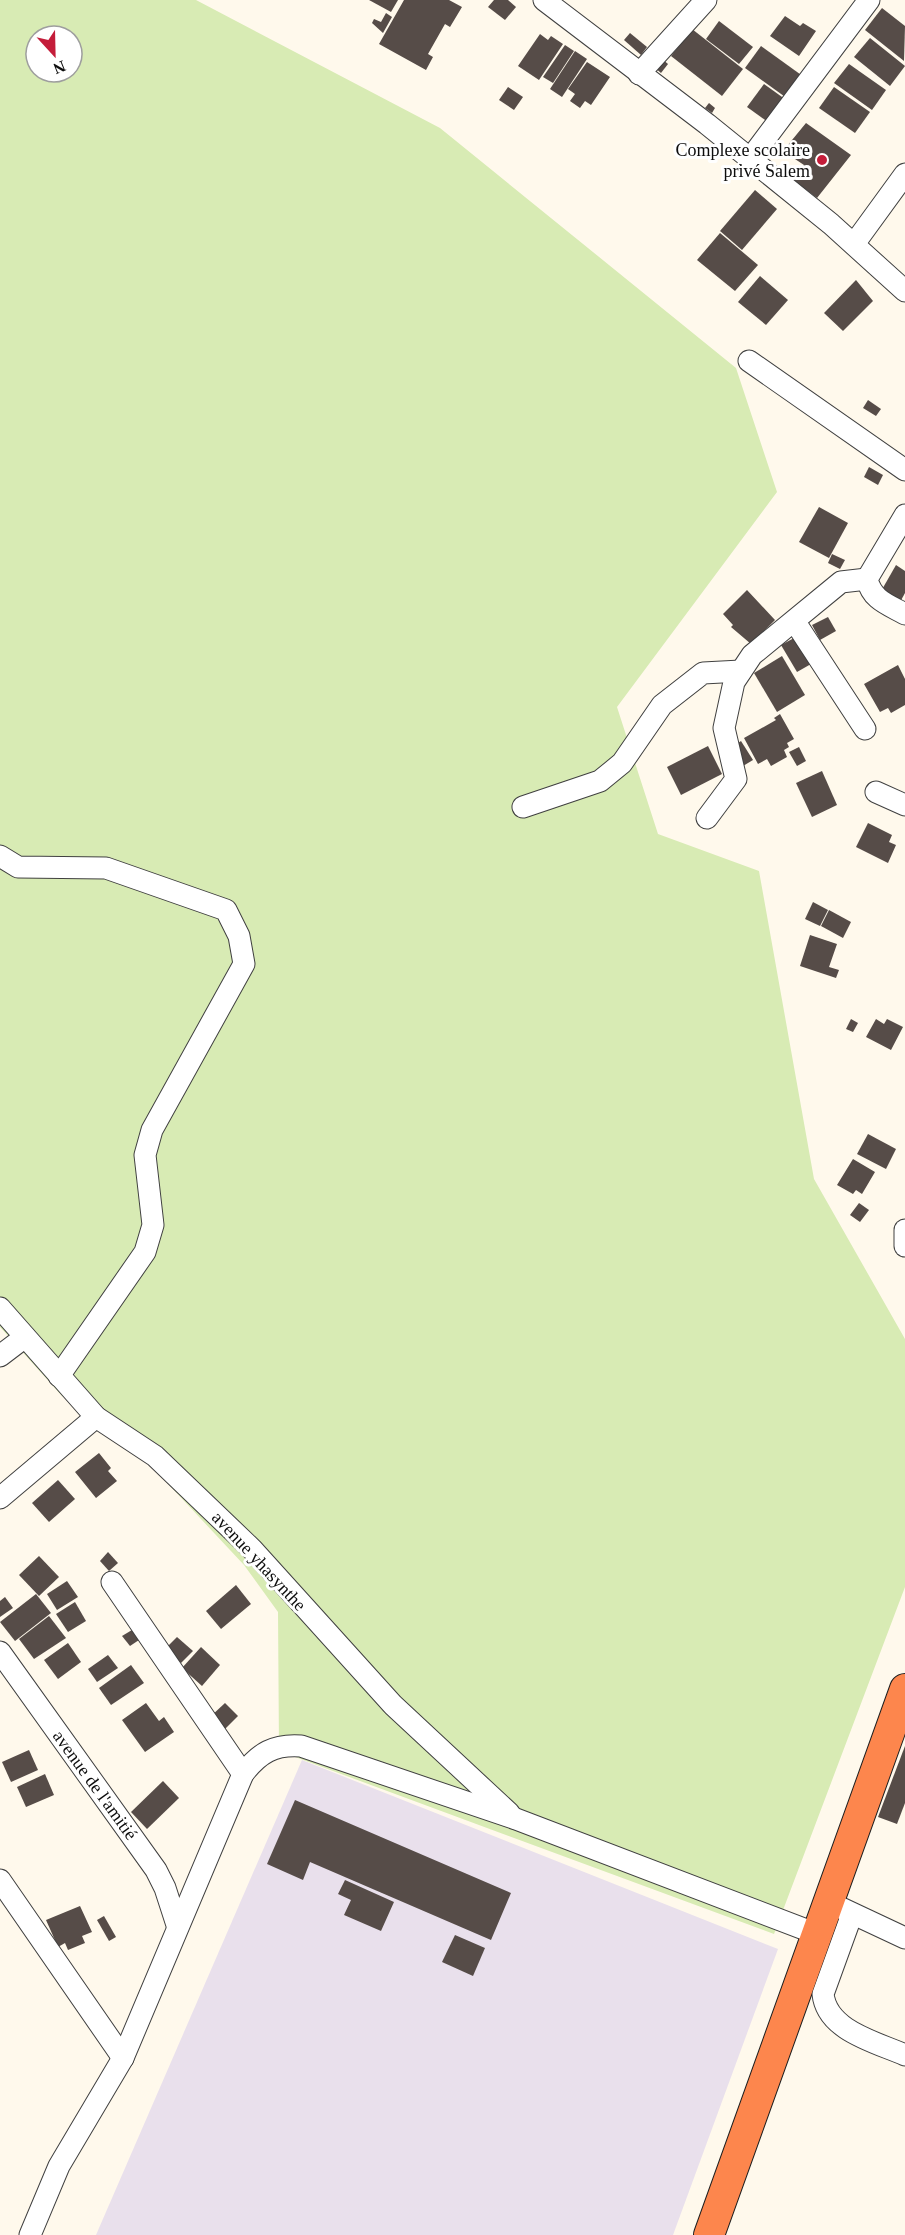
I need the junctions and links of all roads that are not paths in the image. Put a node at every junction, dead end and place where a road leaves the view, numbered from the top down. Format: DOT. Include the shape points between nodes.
graph roads {
  1 [pos="544,0"];
  2 [pos="706,0"];
  3 [pos="869,0"];
  4 [pos="639,74"];
  5 [pos="750,159"];
  6 [pos="905,174"];
  7 [pos="854,244"];
  8 [pos="905,291"];
  9 [pos="749,361"];
  10 [pos="905,470"];
  11 [pos="905,515"];
  12 [pos="867,579"];
  13 [pos="905,614"];
  14 [pos="795,622"];
  15 [pos="741,671"];
  16 [pos="865,729"];
  17 [pos="876,792"];
  18 [pos="905,805"];
  19 [pos="523,807"];
  20 [pos="707,818"];
  21 [pos="0,856"];
  22 [pos="905,1230"];
  23 [pos="905,1246"];
  24 [pos="0,1308"];
  25 [pos="25,1337"];
  26 [pos="0,1356"];
  27 [pos="59,1376"];
  28 [pos="96,1417"];
  29 [pos="0,1498"];
  30 [pos="112,1582"];
  31 [pos="2,1658"];
  32 [pos="905,1689"];
  33 [pos="243,1774"];
  34 [pos="516,1820"];
  35 [pos="0,1880"];
  36 [pos="841,1908"];
  37 [pos="177,1925"];
  38 [pos="817,1934"];
  39 [pos="905,1938"];
  40 [pos="905,2055"];
  41 [pos="123,2058"];
  42 [pos="30,2235"];
  43 [pos="709,2235"];
  1 -- 4 [label="street"];
  2 -- 4 [label="street"];
  3 -- 5 [label="street"];
  4 -- 5 [label="street"];
  5 -- 7 [label="street"];
  6 -- 7 [label="street"];
  7 -- 8 [label="street"];
  9 -- 10 [label="street"];
  11 -- 12 [label="street"];
  12 -- 13 [label="street" via="870,592 878,600"];
  12 -- 14 [label="street" via="842,582"];
  14 -- 15 [label="street" via="752,655"];
  14 -- 16 [label="street"];
  15 -- 19 [label="street" via="703,673 662,705 622,763 600,782"];
  15 -- 20 [label="street" via="734,682 724,728 736,779"];
  17 -- 18 [label="street"];
  21 -- 27 [label="street" via="18,867 106,868 226,910 239,936 244,964 152,1130 145,1155 153,1225 145,1252"];
  22 -- 23 [label="street"];
  24 -- 25 [label="street, avenue yhasynthe"];
  25 -- 26 [label="street"];
  25 -- 27 [label="street, avenue yhasynthe"];
  27 -- 28 [label="street, avenue yhasynthe"];
  28 -- 29 [label="street"];
  28 -- 34 [label="street, avenue yhasynthe" via="155,1456 252,1549 393,1705"];
  30 -- 33 [label="street"];
  31 -- 37 [label="street, avenue de l'amitié" via="156,1870"];
  32 -- 36 [label="highway"];
  33 -- 34 [label="street" via="254,1760 273,1748 301,1746"];
  33 -- 37 [label="street"];
  34 -- 38 [label="street"];
  35 -- 41 [label="street"];
  36 -- 38 [label="highway"];
  36 -- 39 [label="street"];
  36 -- 40 [label="street" via="823,1994 825,2007 844,2027"];
  37 -- 41 [label="street"];
  38 -- 43 [label="highway"];
  41 -- 42 [label="street" via="59,2166"];
}
